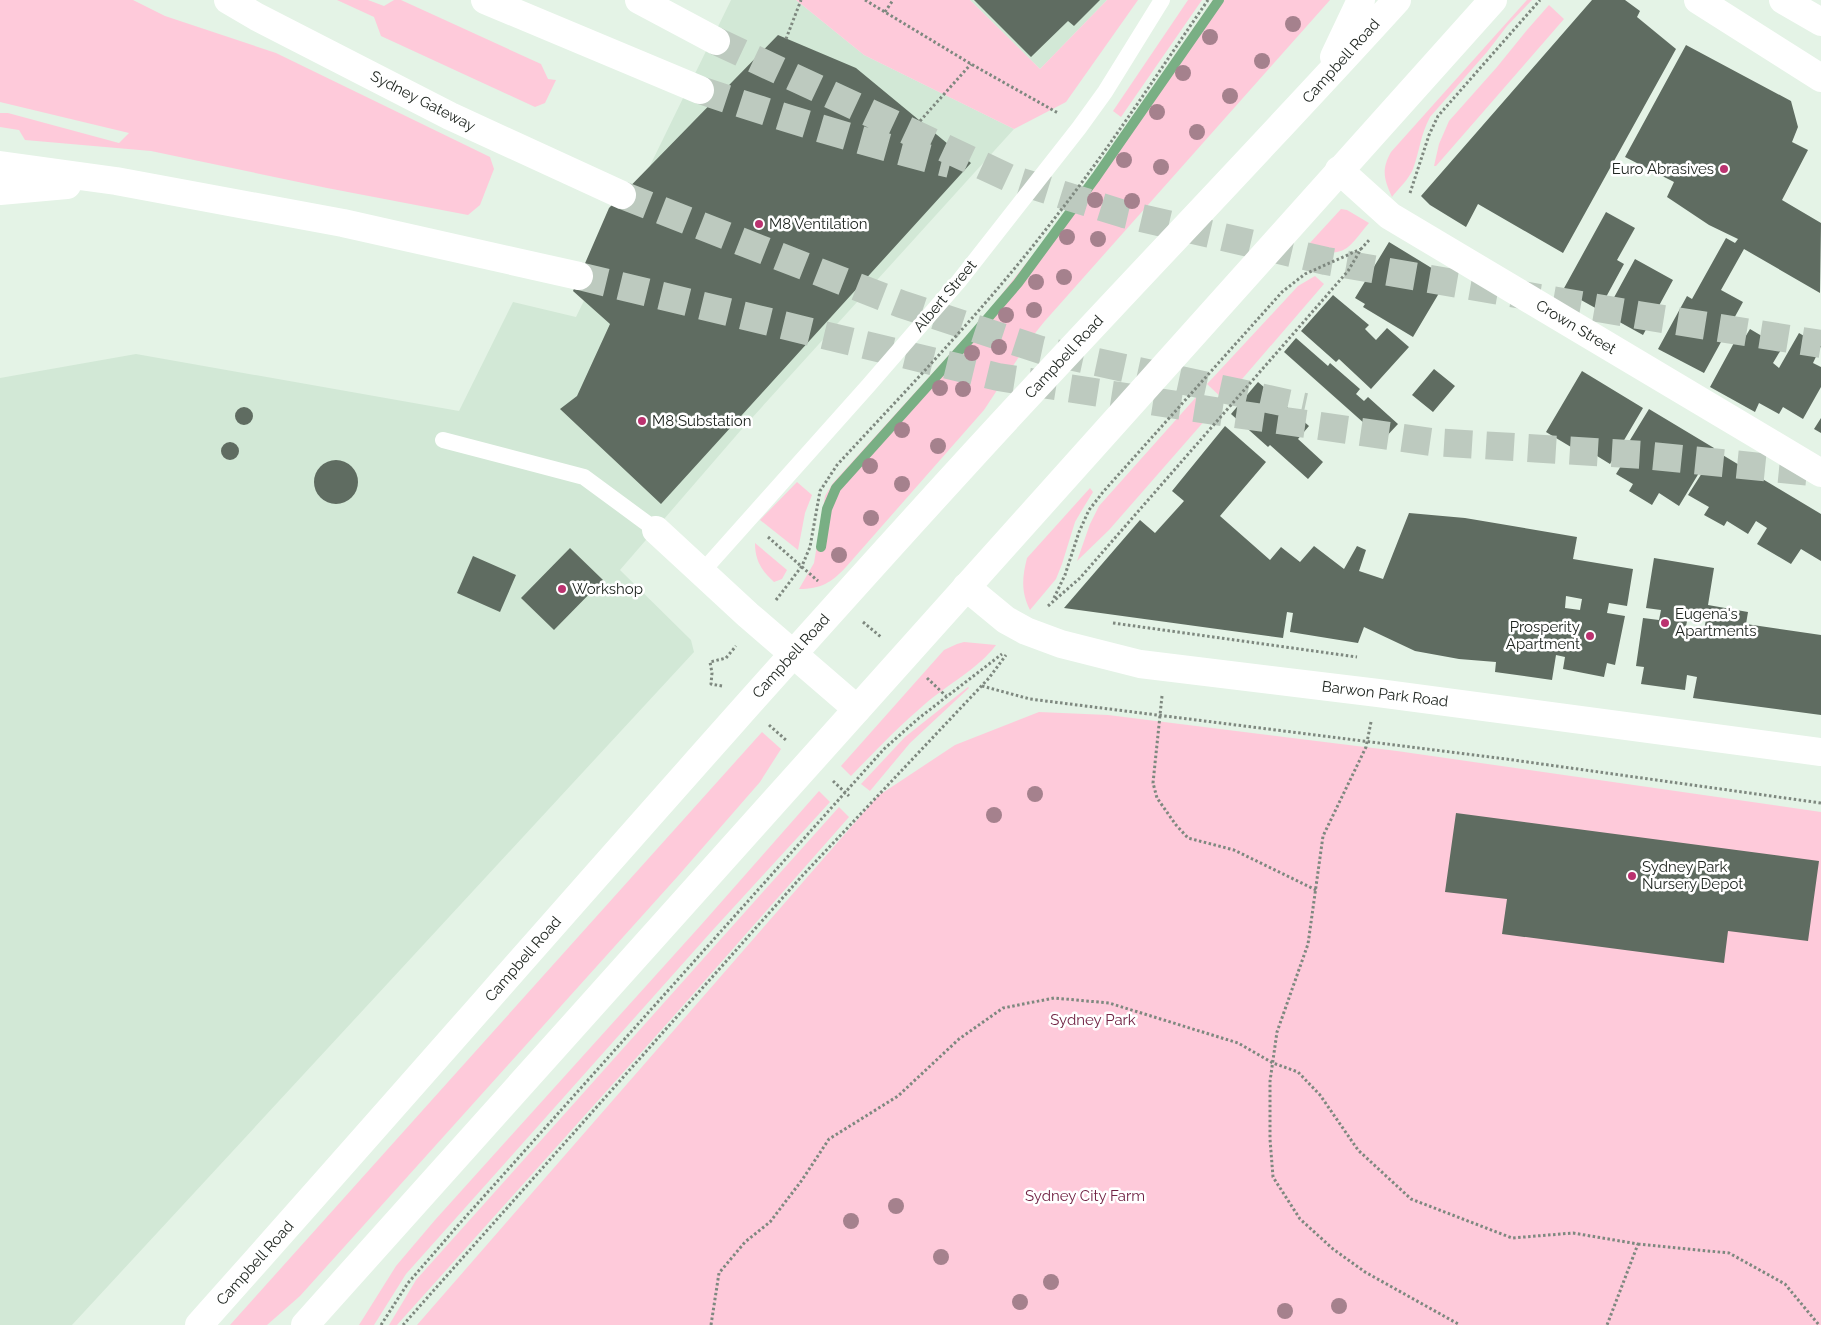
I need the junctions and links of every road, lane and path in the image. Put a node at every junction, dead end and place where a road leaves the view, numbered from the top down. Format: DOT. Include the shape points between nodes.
graph roads {
  1 [pos="228,0"];
  2 [pos="485,0"];
  3 [pos="639,0"];
  4 [pos="801,0"];
  5 [pos="865,0"];
  6 [pos="893,0"];
  7 [pos="1162,0"];
  8 [pos="1208,0"];
  9 [pos="1361,0"];
  10 [pos="1397,0"];
  11 [pos="1493,0"];
  12 [pos="1540,0"];
  13 [pos="1698,0"];
  14 [pos="1783,0"];
  15 [pos="884,12"];
  16 [pos="1821,22"];
  17 [pos="786,39"];
  18 [pos="716,41"];
  19 [pos="971,64"];
  20 [pos="1821,78"];
  21 [pos="1320,85"];
  22 [pos="700,90"];
  23 [pos="920,122"];
  24 [pos="1079,128"];
  25 [pos="0,166"];
  26 [pos="1339,170"];
  27 [pos="116,180"];
  28 [pos="0,191"];
  29 [pos="1412,192"];
  30 [pos="622,195"];
  31 [pos="579,276"];
  32 [pos="443,440"];
  33 [pos="1821,473"];
  34 [pos="656,530"];
  35 [pos="766,535"];
  36 [pos="802,566"];
  37 [pos="702,572"];
  38 [pos="787,586"];
  39 [pos="966,587"];
  40 [pos="1054,599"];
  41 [pos="841,602"];
  42 [pos="794,654"];
  43 [pos="903,657"];
  44 [pos="726,658"];
  45 [pos="1152,665"];
  46 [pos="982,686"];
  47 [pos="1378,692"];
  48 [pos="946,696"];
  49 [pos="746,705"];
  50 [pos="856,709"];
  51 [pos="1161,716"];
  52 [pos="1367,742"];
  53 [pos="1821,752"];
  54 [pos="810,762"];
  55 [pos="840,787"];
  56 [pos="845,793"];
  57 [pos="849,796"];
  58 [pos="1821,803"];
  59 [pos="1316,890"];
  60 [pos="1273,1063"];
  61 [pos="1638,1244"];
  62 [pos="199,1325"];
  63 [pos="305,1325"];
  64 [pos="381,1325"];
  65 [pos="404,1325"];
  66 [pos="712,1325"];
  67 [pos="1460,1325"];
  68 [pos="1606,1325"];
  69 [pos="1819,1325"];
  1 -- 30 [label="main road, Sydney Gateway" via="450,116"];
  2 -- 22 [label="main road"];
  3 -- 18 [label="main road"];
  4 -- 17 [label="path"];
  5 -- 15 [label="path"];
  6 -- 15 [label="path"];
  7 -- 24 [label="lane, Albert Street"];
  8 -- 36 [label="path" via="1048,228 994,294 837,466 820,491 810,547"];
  9 -- 21 [label="main road"];
  10 -- 21 [label="main road, Campbell Road"];
  11 -- 26 [label="main road"];
  12 -- 29 [label="path" via="1438,116"];
  13 -- 20 [label="main road"];
  14 -- 16 [label="main road"];
  15 -- 19 [label="path"];
  19 -- 23 [label="path"];
  19 -- 24 [label="path"];
  21 -- 41 [label="main road, Campbell Road" via="973,454"];
  24 -- 37 [label="lane, Albert Street" via="959,281"];
  25 -- 27 [label="main road"];
  26 -- 33 [label="main road, Crown Street" via="1390,216"];
  26 -- 39 [label="main road"];
  27 -- 28 [label="main road"];
  27 -- 31 [label="main road" via="343,223"];
  32 -- 34 [label="lane" via="584,477"];
  34 -- 37 [label="main road"];
  35 -- 36 [label="path"];
  36 -- 38 [label="path"];
  36 -- 41 [label="path"];
  37 -- 42 [label="main road"];
  39 -- 43 [label="main road"];
  39 -- 45 [label="main road, Barwon Park Road" via="1006,620 1026,631 1061,644"];
  40 -- 40 [label="path" via="1089,510 1103,492 1282,292 1305,274 1361,249 1348,271 1086,570"];
  41 -- 42 [label="main road, Campbell Road"];
  41 -- 43 [label="path"];
  42 -- 49 [label="main road, Campbell Road"];
  42 -- 50 [label="main road"];
  43 -- 48 [label="path"];
  43 -- 50 [label="main road"];
  44 -- 49 [label="path" via="710,662 711,684 726,687"];
  45 -- 47 [label="main road, Barwon Park Road"];
  45 -- 51 [label="path"];
  46 -- 48 [label="path" via="1007,652"];
  46 -- 51 [label="path" via="1030,699"];
  46 -- 65 [label="path" via="802,876"];
  47 -- 52 [label="path"];
  47 -- 53 [label="main road, Barwon Park Road"];
  48 -- 56 [label="path" via="884,750"];
  49 -- 54 [label="path"];
  49 -- 62 [label="main road, Campbell Road"];
  50 -- 54 [label="main road"];
  51 -- 52 [label="path"];
  51 -- 59 [label="path" via="1153,783 1157,798 1176,825 1188,838 1234,850"];
  52 -- 58 [label="path"];
  52 -- 59 [label="path" via="1323,836"];
  54 -- 63 [label="main road"];
  55 -- 56 [label="path"];
  56 -- 57 [label="path"];
  56 -- 64 [label="path" via="461,1222 408,1283"];
  59 -- 60 [label="path" via="1308,944 1277,1032"];
  60 -- 61 [label="path" via="1298,1072 1320,1095 1358,1150 1411,1198 1512,1238 1573,1233"];
  60 -- 66 [label="path" via="1238,1043 1109,1003 1054,998 1003,1008 960,1039 898,1096 829,1139 770,1222 745,1242 719,1274"];
  60 -- 67 [label="path" via="1270,1139 1273,1177 1300,1219 1365,1272"];
  61 -- 68 [label="path"];
  61 -- 69 [label="path" via="1729,1253 1784,1284"];
}
